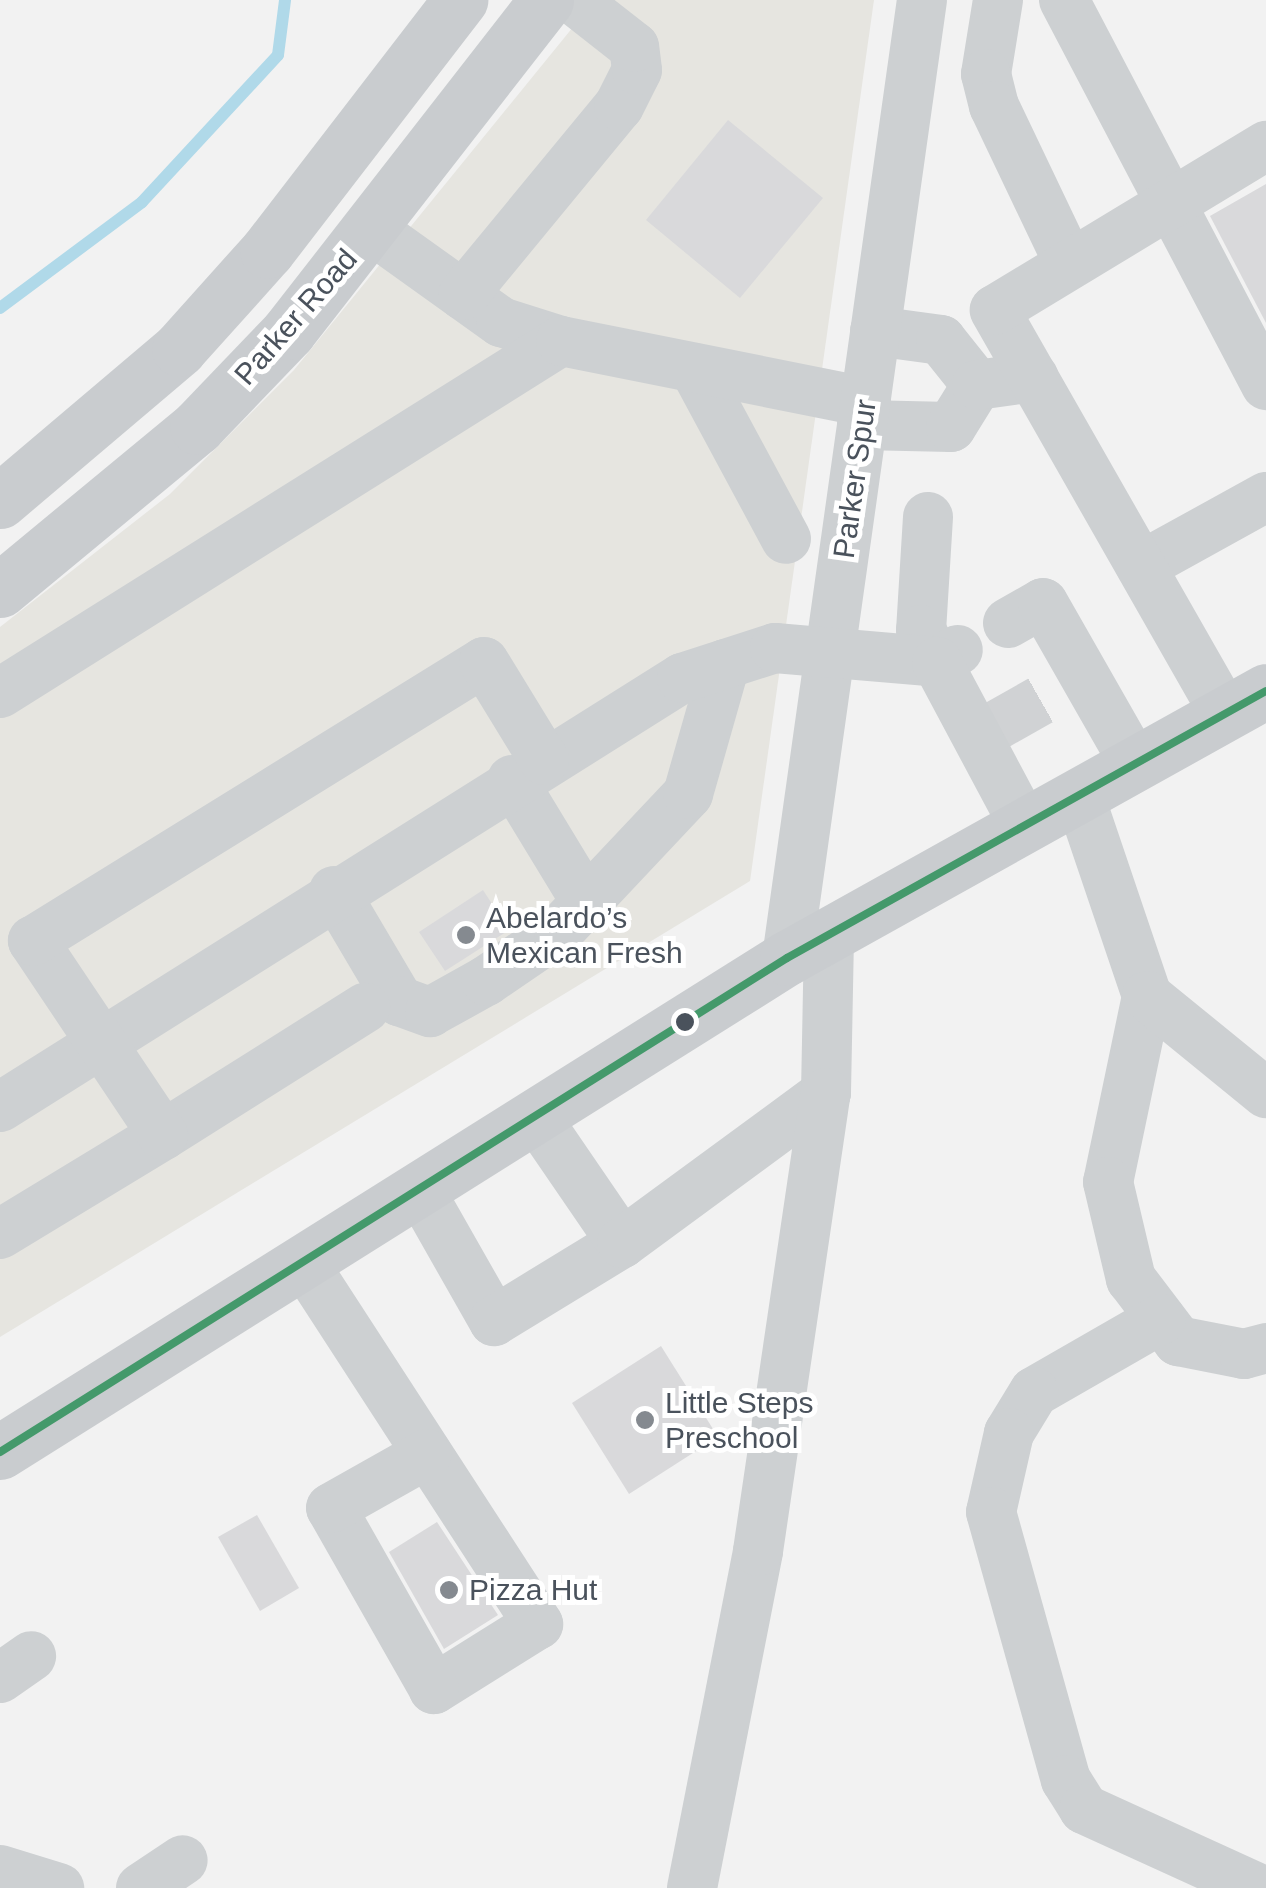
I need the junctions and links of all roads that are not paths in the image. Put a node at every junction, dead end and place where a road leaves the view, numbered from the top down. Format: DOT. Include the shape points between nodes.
graph roads {
  1 [pos="460,0"];
  2 [pos="546,0"];
  3 [pos="574,0"];
  4 [pos="922,0"];
  5 [pos="998,0"];
  6 [pos="1064,0"];
  7 [pos="1266,146"];
  8 [pos="1165,206"];
  9 [pos="372,229"];
  10 [pos="1069,263"];
  11 [pos="463,295"];
  12 [pos="876,331"];
  13 [pos="561,341"];
  14 [pos="694,368"];
  15 [pos="1033,376"];
  16 [pos="977,385"];
  17 [pos="1266,385"];
  18 [pos="864,413"];
  19 [pos="1266,496"];
  20 [pos="0,501"];
  21 [pos="928,517"];
  22 [pos="786,539"];
  23 [pos="1142,566"];
  24 [pos="0,590"];
  25 [pos="1008,623"];
  26 [pos="831,652"];
  27 [pos="948,656"];
  28 [pos="725,664"];
  29 [pos="0,693"];
  30 [pos="1246,703"];
  31 [pos="1135,764"];
  32 [pos="528,770"];
  33 [pos="1079,795"];
  34 [pos="1024,825"];
  35 [pos="334,891"];
  36 [pos="585,900"];
  37 [pos="808,946"];
  38 [pos="1147,996"];
  39 [pos="365,1008"];
  40 [pos="100,1043"];
  41 [pos="826,1093"];
  42 [pos="1266,1093"];
  43 [pos="0,1107"];
  44 [pos="535,1116"];
  45 [pos="163,1134"];
  46 [pos="420,1189"];
  47 [pos="0,1234"];
  48 [pos="622,1242"];
  49 [pos="302,1262"];
  50 [pos="1162,1319"];
  51 [pos="1266,1348"];
  52 [pos="0,1452"];
  53 [pos="428,1454"];
  54 [pos="183,1860"];
  55 [pos="0,1870"];
  56 [pos="59,1888"];
  57 [pos="140,1888"];
  58 [pos="692,1888"];
  59 [pos="1258,1888"];
  1 -- 20 [label="main road" via="267,251 178,349"];
  2 -- 9 [label="main road, Parker Road"];
  3 -- 11 [label="street" via="634,47 637,70 619,106"];
  4 -- 12 [label="street, Parker Spur"];
  5 -- 10 [label="street" via="986,74 994,106"];
  6 -- 8 [label="street"];
  7 -- 8 [label="street"];
  8 -- 10 [label="street"];
  8 -- 17 [label="street"];
  9 -- 11 [label="street"];
  9 -- 24 [label="main road, Parker Road" via="197,426"];
  10 -- 15 [label="street" via="994,310"];
  11 -- 13 [label="street" via="501,322"];
  12 -- 16 [label="street" via="941,340"];
  12 -- 18 [label="street, Parker Spur"];
  13 -- 14 [label="street"];
  13 -- 29 [label="street"];
  14 -- 18 [label="street"];
  14 -- 22 [label="street"];
  15 -- 16 [label="street"];
  15 -- 23 [label="street"];
  16 -- 18 [label="street" via="950,427"];
  18 -- 26 [label="street, Parker Spur"];
  19 -- 23 [label="street"];
  21 -- 27 [label="street" via="921,630"];
  23 -- 30 [label="street"];
  25 -- 31 [label="street" via="1043,604 1058,671"];
  26 -- 27 [label="street"];
  26 -- 28 [label="street" via="774,648"];
  26 -- 37 [label="street, Parker Spur"];
  27 -- 34 [label="street"];
  28 -- 32 [label="street" via="682,678"];
  28 -- 36 [label="street" via="688,794"];
  30 -- 31 [label="main road"];
  31 -- 33 [label="main road"];
  32 -- 35 [label="street"];
  32 -- 36 [label="street"];
  32 -- 40 [label="street" via="484,662 33,941"];
  33 -- 34 [label="main road"];
  33 -- 38 [label="street"];
  34 -- 37 [label="main road"];
  35 -- 36 [label="street" via="399,1002 430,1012 559,931"];
  35 -- 40 [label="street"];
  37 -- 41 [label="street, Parker Spur"];
  37 -- 44 [label="main road"];
  38 -- 42 [label="street"];
  38 -- 50 [label="street" via="1108,1182 1130,1279"];
  39 -- 45 [label="street"];
  40 -- 43 [label="street"];
  40 -- 45 [label="street"];
  41 -- 48 [label="street"];
  41 -- 58 [label="street, Parker Spur" via="755,1570"];
  44 -- 46 [label="main road"];
  44 -- 48 [label="street"];
  45 -- 47 [label="street"];
  46 -- 48 [label="street" via="494,1321"];
  46 -- 49 [label="main road"];
  49 -- 52 [label="main road"];
  49 -- 53 [label="street"];
  50 -- 51 [label="street" via="1178,1341 1244,1354"];
  50 -- 59 [label="street" via="1034,1392 1009,1433 991,1512 1066,1780 1084,1809"];
  53 -- 53 [label="street" via="538,1624 434,1689 331,1508"];
  54 -- 57 [label="street"];
  55 -- 56 [label="street"];
}
